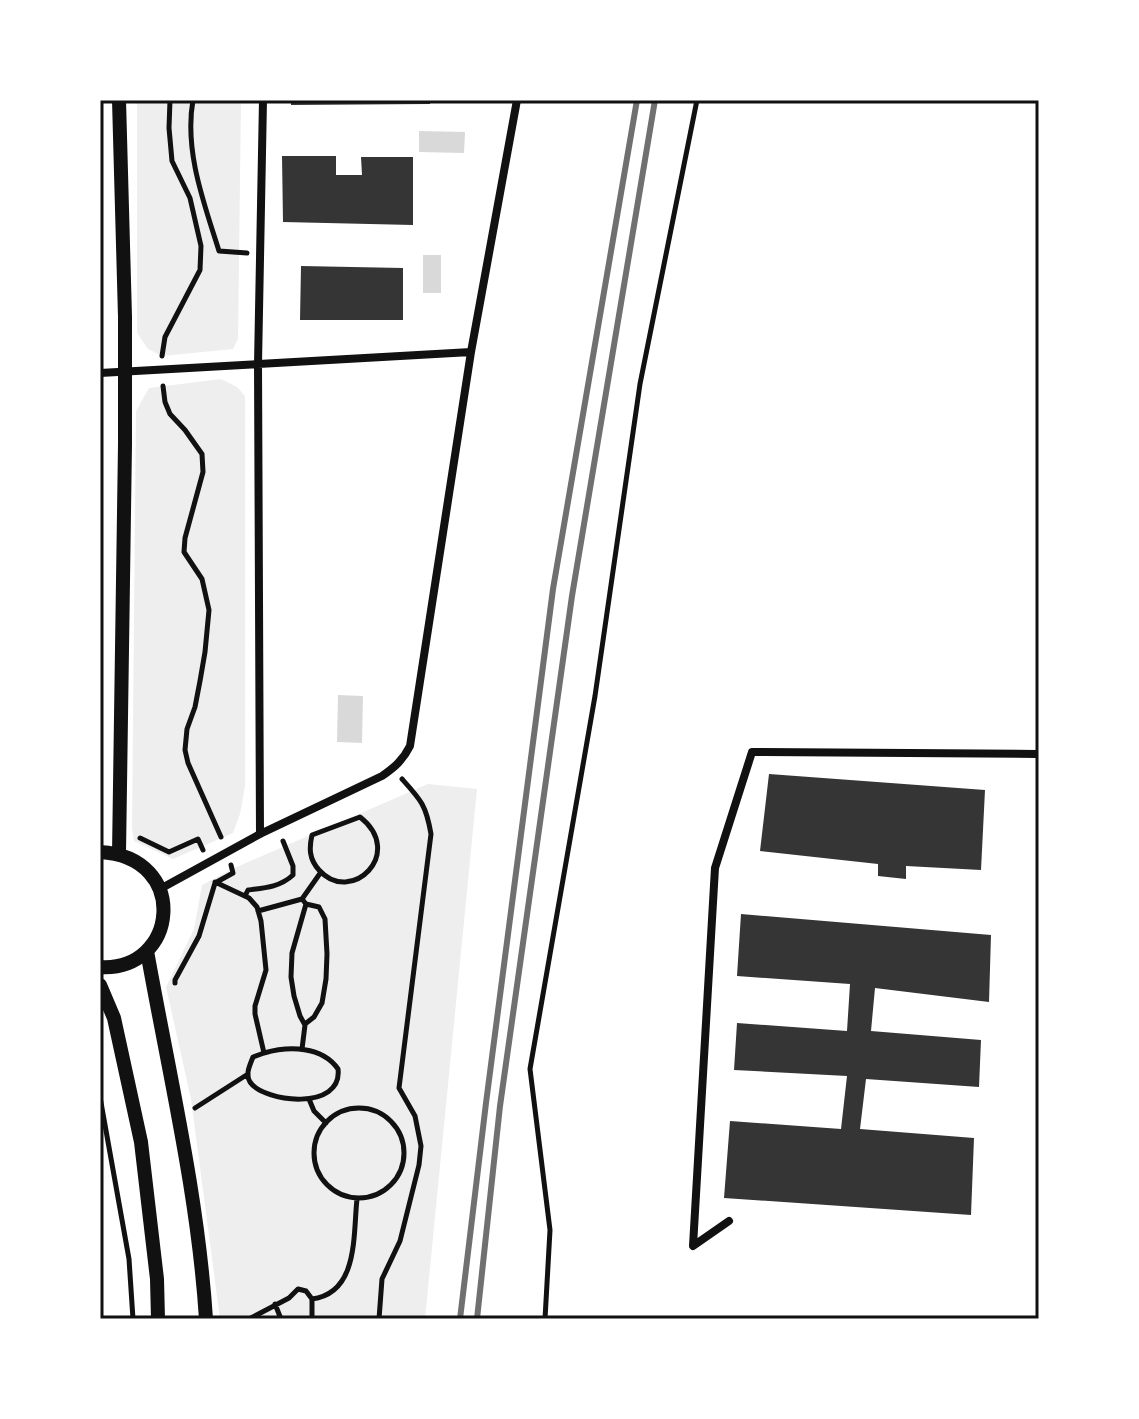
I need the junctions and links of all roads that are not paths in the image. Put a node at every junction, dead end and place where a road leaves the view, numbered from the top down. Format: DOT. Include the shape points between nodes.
graph roads {
  1 [pos="119,100"];
  2 [pos="263,100"];
  3 [pos="517,100"];
  4 [pos="471,352"];
  5 [pos="258,364"];
  6 [pos="124,371"];
  7 [pos="100,373"];
  8 [pos="1037,754"];
  9 [pos="260,834"];
  10 [pos="100,852"];
  11 [pos="119,854"];
  12 [pos="160,889"];
  13 [pos="147,951"];
  14 [pos="100,967"];
  15 [pos="100,985"];
  16 [pos="729,1221"];
  17 [pos="158,1319"];
  18 [pos="206,1319"];
  1 -- 6 [label="street"];
  2 -- 5 [label="street"];
  3 -- 4 [label="street"];
  4 -- 5 [label="street"];
  4 -- 9 [label="street" via="410,746 394,769"];
  5 -- 6 [label="street"];
  5 -- 9 [label="street"];
  6 -- 7 [label="street"];
  6 -- 11 [label="street"];
  8 -- 16 [label="street" via="752,752 715,868 693,1246"];
  9 -- 12 [label="street"];
  10 -- 11 [label="street"];
  11 -- 12 [label="street" via="137,861"];
  12 -- 13 [label="street" via="163,922"];
  13 -- 14 [label="street" via="131,962"];
  13 -- 18 [label="street" via="189,1171"];
  15 -- 17 [label="street" via="114,1018 141,1142"];
}
